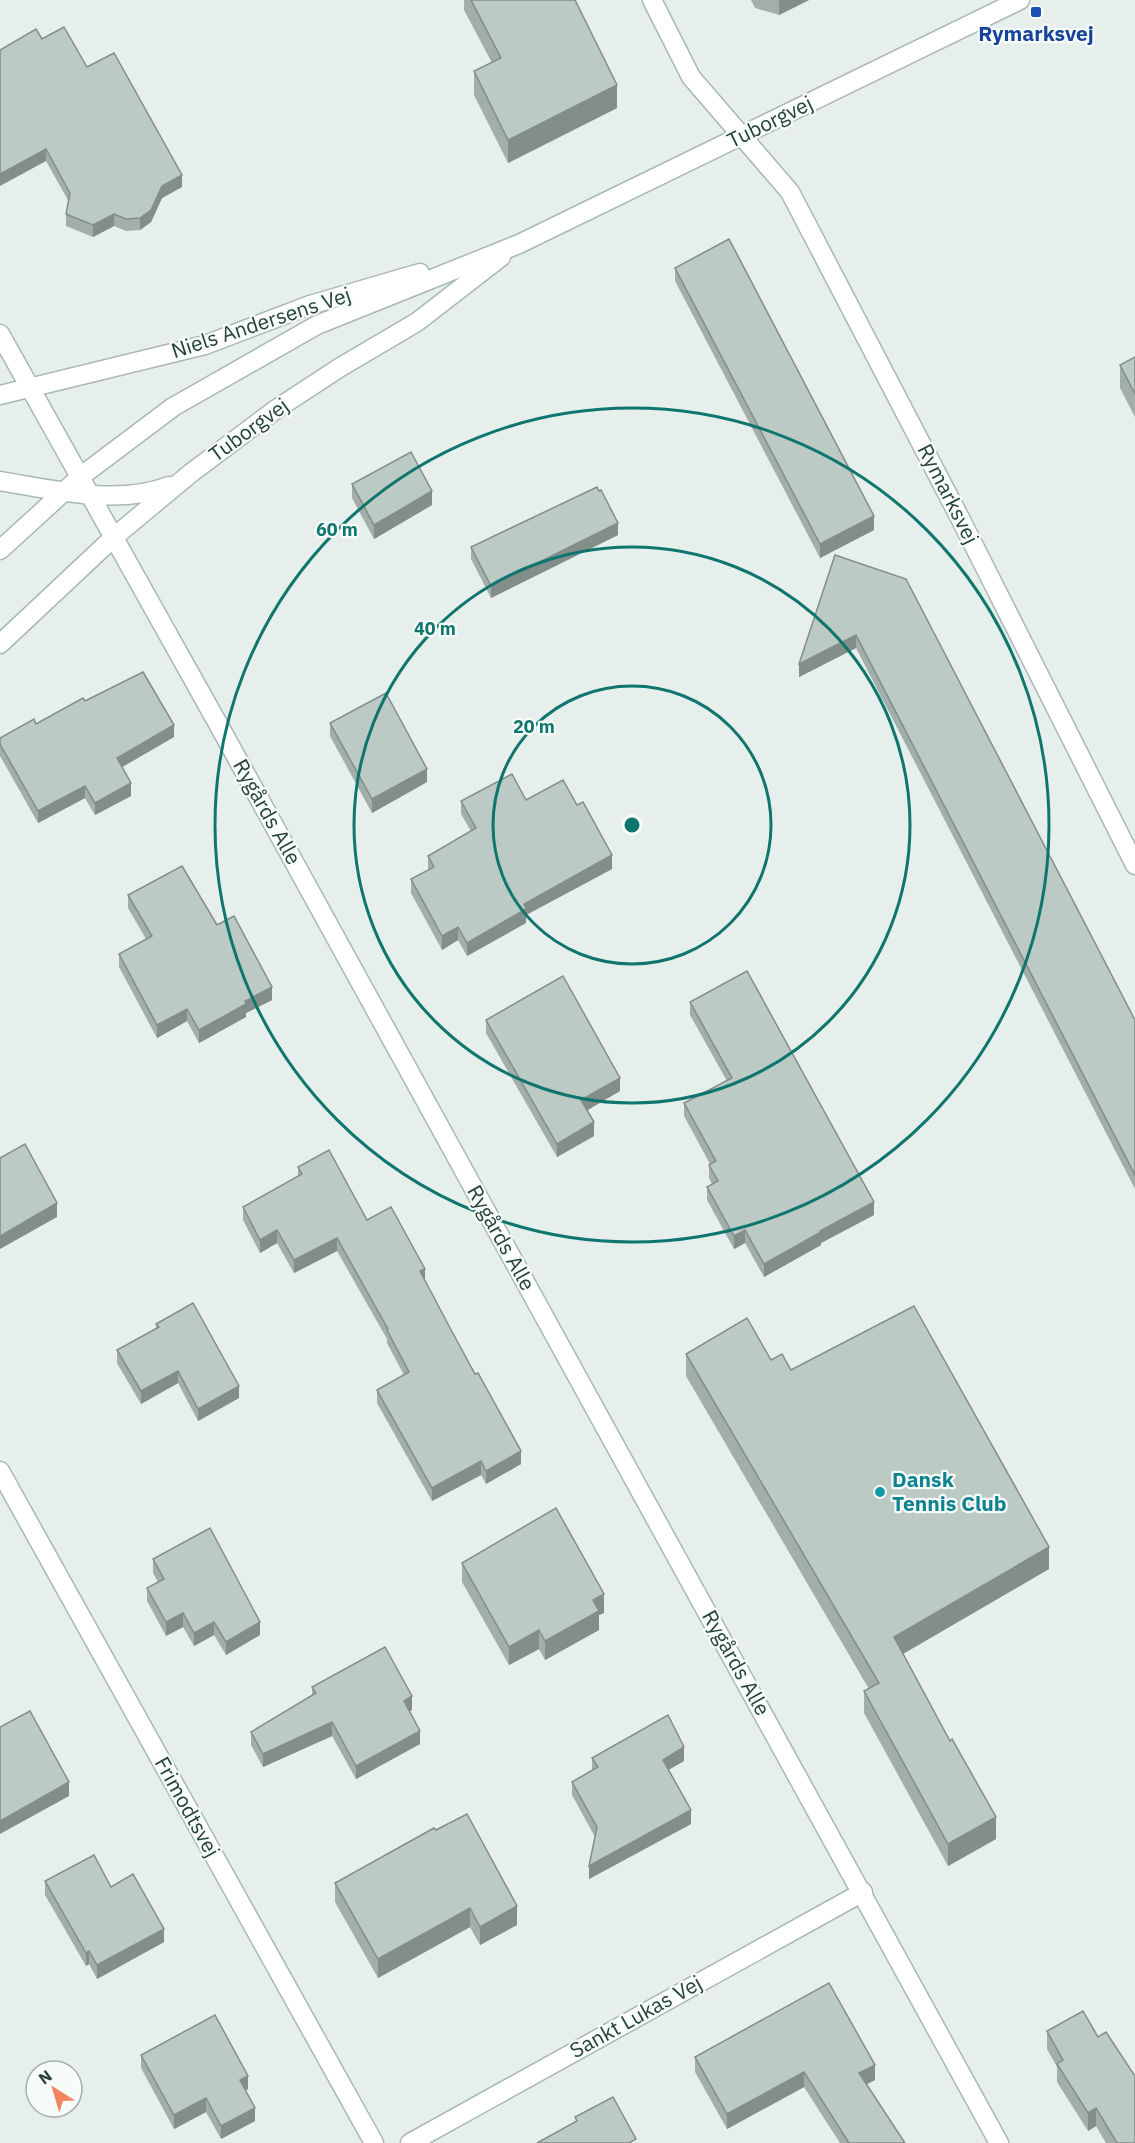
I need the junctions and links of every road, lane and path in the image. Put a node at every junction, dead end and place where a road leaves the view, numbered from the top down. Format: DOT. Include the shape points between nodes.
graph roads {
  1 [pos="652,0"];
  2 [pos="1020,0"];
  3 [pos="742,136"];
  4 [pos="519,244"];
  5 [pos="0,334"];
  6 [pos="30,388"];
  7 [pos="0,395"];
  8 [pos="80,477"];
  9 [pos="0,481"];
  10 [pos="181,481"];
  11 [pos="65,491"];
  12 [pos="90,495"];
  13 [pos="114,537"];
  14 [pos="0,550"];
  15 [pos="0,644"];
  16 [pos="1135,865"];
  17 [pos="0,1471"];
  18 [pos="862,1892"];
  19 [pos="374,2143"];
  20 [pos="410,2143"];
  21 [pos="999,2143"];
  1 -- 3 [label="street, Rymarksvej" via="691,77"];
  2 -- 3 [label="street, Tuborgvej"];
  3 -- 4 [label="street, Tuborgvej"];
  3 -- 16 [label="street, Rymarksvej" via="790,192"];
  4 -- 6 [label="street, Niels Andersens Vej" via="310,305 205,345"];
  4 -- 8 [label="street, Tuborgvej" via="317,325 173,407"];
  4 -- 10 [label="street, Tuborgvej" via="417,322 275,411"];
  5 -- 6 [label="street, Rygårds Alle"];
  6 -- 7 [label="street, Niels Andersens Vej"];
  6 -- 8 [label="street, Rygårds Alle"];
  8 -- 11 [label="street, Tuborgvej"];
  8 -- 12 [label="street, Rygårds Alle"];
  9 -- 11 [label="street"];
  10 -- 12 [label="street" via="143,494"];
  10 -- 13 [label="street, Tuborgvej"];
  11 -- 12 [label="street"];
  11 -- 14 [label="street, Tuborgvej"];
  12 -- 13 [label="street, Rygårds Alle"];
  13 -- 15 [label="street, Tuborgvej"];
  13 -- 18 [label="street, Rygårds Alle"];
  17 -- 19 [label="street, Frimodtsvej"];
  18 -- 20 [label="street, Sankt Lukas Vej"];
  18 -- 21 [label="street, Rygårds Alle"];
}
